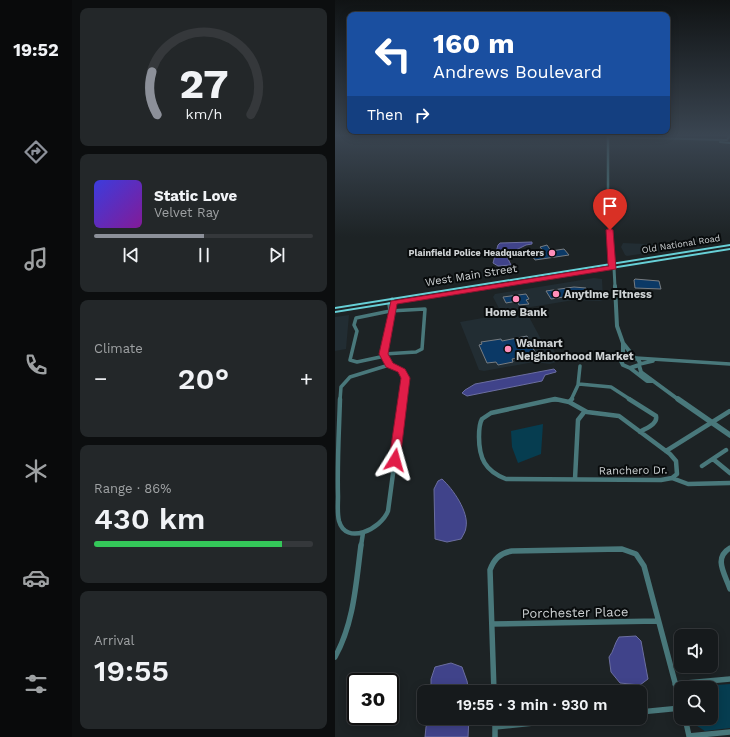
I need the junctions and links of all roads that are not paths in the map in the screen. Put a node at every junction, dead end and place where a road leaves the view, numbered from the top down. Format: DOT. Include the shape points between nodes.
graph roads {
  1 [pos="609,168"];
  2 [pos="730,245"];
  3 [pos="730,249"];
  4 [pos="613,266"];
  5 [pos="392,302"];
  6 [pos="335,308"];
  7 [pos="335,312"];
  8 [pos="392,312"];
  9 [pos="623,343"];
  10 [pos="384,355"];
  11 [pos="623,358"];
  12 [pos="635,358"];
  13 [pos="654,360"];
  14 [pos="730,364"];
  15 [pos="389,365"];
  16 [pos="639,365"];
  17 [pos="580,366"];
  18 [pos="628,368"];
  19 [pos="652,381"];
  20 [pos="579,384"];
  21 [pos="569,402"];
  22 [pos="585,411"];
  23 [pos="730,411"];
  24 [pos="712,422"];
  25 [pos="640,432"];
  26 [pos="730,435"];
  27 [pos="726,450"];
  28 [pos="666,451"];
  29 [pos="713,458"];
  30 [pos="702,466"];
  31 [pos="730,473"];
  32 [pos="672,478"];
  33 [pos="575,479"];
  34 [pos="730,483"];
  35 [pos="363,533"];
  36 [pos="730,548"];
  37 [pos="730,589"];
  38 [pos="658,621"];
  39 [pos="492,624"];
  40 [pos="335,657"];
  41 [pos="730,679"];
  42 [pos="674,681"];
  43 [pos="708,681"];
  44 [pos="494,685"];
  45 [pos="674,707"];
  46 [pos="647,711"];
  47 [pos="514,725"];
  48 [pos="687,725"];
  49 [pos="495,727"];
  50 [pos="730,732"];
  51 [pos="689,736"];
  52 [pos="495,737"];
  1 -- 4 [label="street"];
  2 -- 4 [label="main road, Old National Road"];
  3 -- 4 [label="main road, Old National Road"];
  4 -- 5 [label="main road, West Main Street"];
  4 -- 9 [label="street" via="617,326"];
  5 -- 6 [label="main road, West Main Street"];
  5 -- 7 [label="main road, West Main Street"];
  5 -- 8 [label="street"];
  8 -- 10 [label="street"];
  8 -- 10 [label="street" via="425,309 422,349 416,352"];
  8 -- 10 [label="street" via="359,316 354,323 357,331 350,360 357,362"];
  9 -- 11 [label="street"];
  9 -- 12 [label="street"];
  10 -- 15 [label="street"];
  11 -- 12 [label="street"];
  11 -- 18 [label="street" via="621,363"];
  12 -- 13 [label="street"];
  12 -- 16 [label="street"];
  13 -- 14 [label="street"];
  13 -- 16 [label="street"];
  15 -- 35 [label="street" via="402,371 405,381 388,511 378,526"];
  15 -- 35 [label="street" via="351,375 341,387 338,519 342,528"];
  16 -- 18 [label="street"];
  16 -- 19 [label="street" via="641,372"];
  17 -- 20 [label="street"];
  18 -- 19 [label="street" via="647,381"];
  19 -- 24 [label="street"];
  20 -- 21 [label="street" via="577,392"];
  20 -- 25 [label="street" via="611,387 656,416 656,422"];
  21 -- 22 [label="street, Ranchero Dr."];
  21 -- 33 [label="street, Ranchero Dr." via="555,399 491,413 480,422 480,456 492,472 506,479"];
  22 -- 25 [label="street, Ranchero Dr." via="619,416"];
  22 -- 33 [label="street" via="579,420"];
  23 -- 24 [label="street"];
  24 -- 26 [label="street"];
  24 -- 28 [label="street"];
  25 -- 28 [label="street, Ranchero Dr."];
  27 -- 29 [label="street"];
  28 -- 32 [label="street, Ranchero Dr." via="678,467 677,474"];
  29 -- 30 [label="street"];
  29 -- 31 [label="street"];
  32 -- 33 [label="street, Ranchero Dr."];
  32 -- 34 [label="street" via="688,484"];
  35 -- 40 [label="street" via="350,617 344,639"];
  36 -- 37 [label="street" via="723,552 720,560"];
  38 -- 39 [label="street, Porchester Place"];
  38 -- 39 [label="street" via="644,566 638,557 622,549 520,551 501,554 491,564 490,570"];
  38 -- 42 [label="street"];
  39 -- 44 [label="street"];
  41 -- 43 [label="street"];
  45 -- 46 [label="street"];
  47 -- 49 [label="street"];
  48 -- 51 [label="street"];
  49 -- 52 [label="street"];
  50 -- 51 [label="street"];
}
